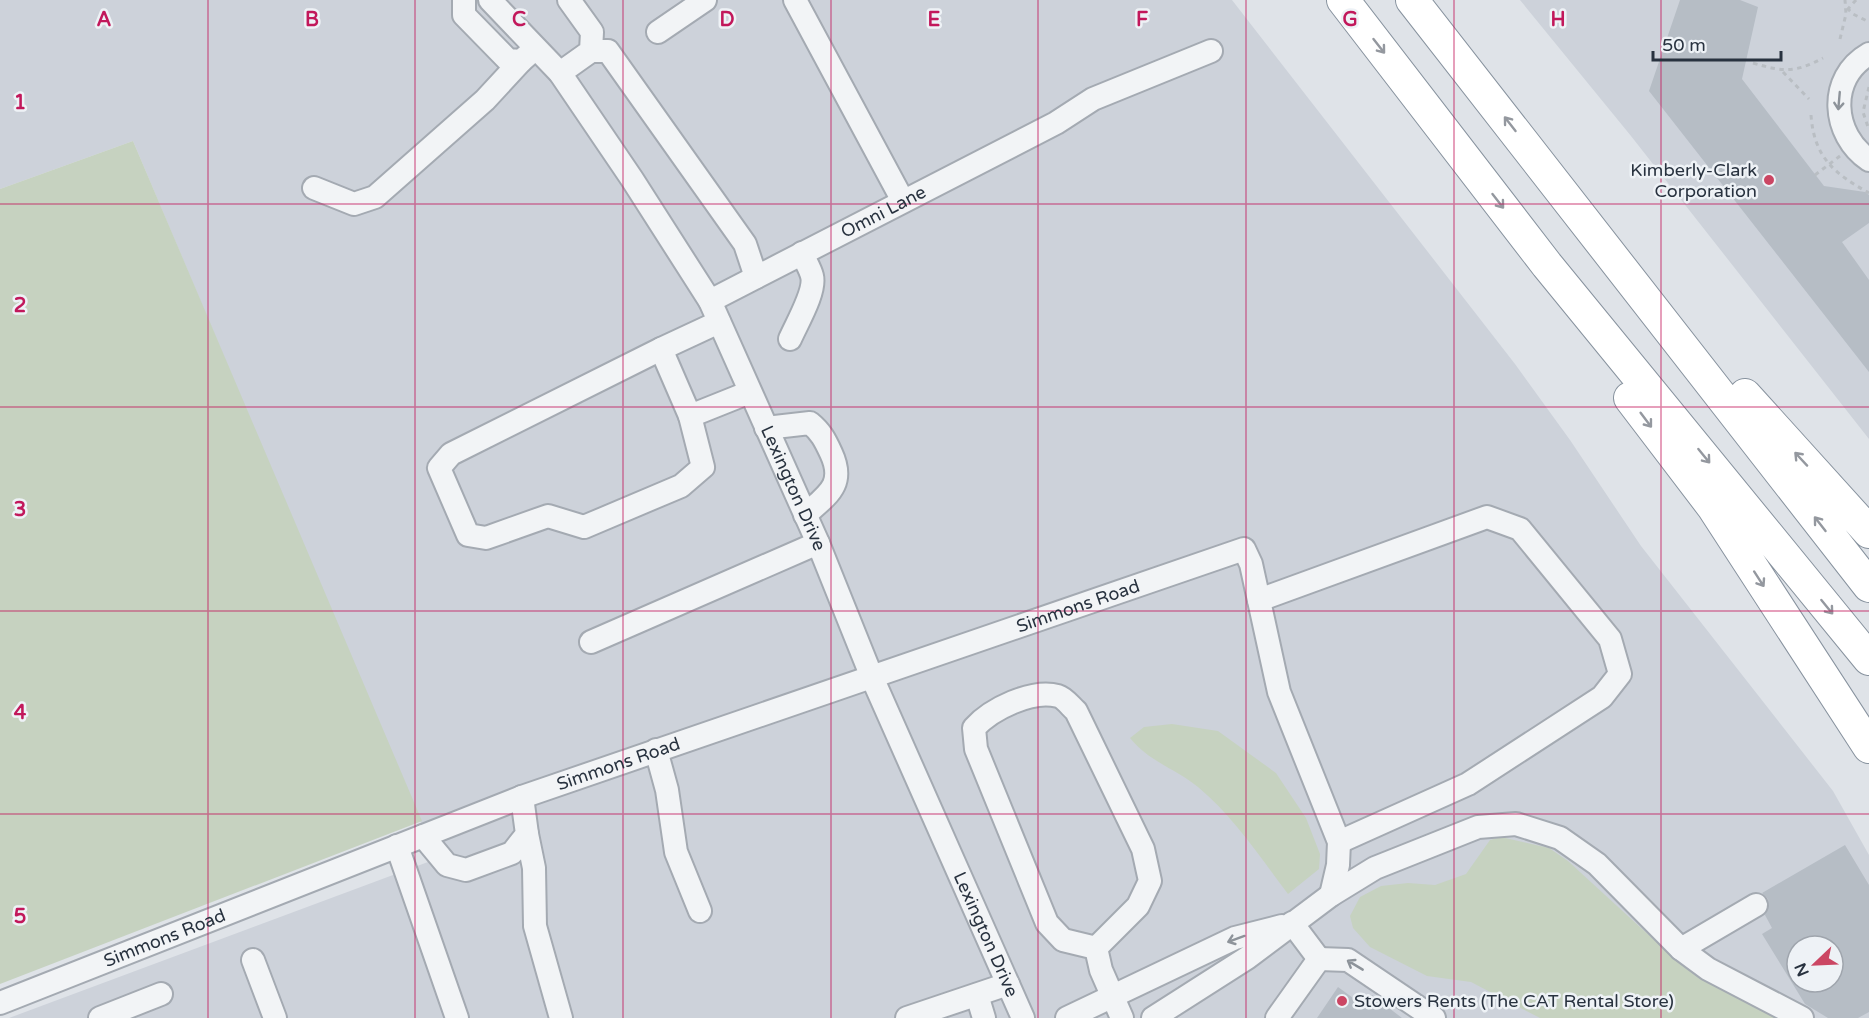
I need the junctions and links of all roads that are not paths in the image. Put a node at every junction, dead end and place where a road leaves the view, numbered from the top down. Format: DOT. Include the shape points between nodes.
graph roads {
  1 [pos="464,0"];
  2 [pos="490,0"];
  3 [pos="569,0"];
  4 [pos="705,0"];
  5 [pos="795,0"];
  6 [pos="1343,0"];
  7 [pos="1412,0"];
  8 [pos="658,32"];
  9 [pos="591,51"];
  10 [pos="1211,51"];
  11 [pos="1869,54"];
  12 [pos="528,55"];
  13 [pos="560,73"];
  14 [pos="1869,160"];
  15 [pos="1559,187"];
  16 [pos="315,188"];
  17 [pos="903,201"];
  18 [pos="802,254"];
  19 [pos="1547,265"];
  20 [pos="756,277"];
  21 [pos="710,301"];
  22 [pos="719,322"];
  23 [pos="790,339"];
  24 [pos="662,349"];
  25 [pos="750,392"];
  26 [pos="690,416"];
  27 [pos="766,428"];
  28 [pos="805,515"];
  29 [pos="1869,532"];
  30 [pos="818,543"];
  31 [pos="1869,586"];
  32 [pos="1259,600"];
  33 [pos="591,642"];
  34 [pos="1869,659"];
  35 [pos="871,675"];
  36 [pos="1869,747"];
  37 [pos="656,750"];
  38 [pos="522,797"];
  39 [pos="527,834"];
  40 [pos="423,836"];
  41 [pos="1339,842"];
  42 [pos="397,846"];
  43 [pos="1331,895"];
  44 [pos="1756,905"];
  45 [pos="700,911"];
  46 [pos="1292,923"];
  47 [pos="1096,948"];
  48 [pos="1681,950"];
  49 [pos="1319,959"];
  50 [pos="253,960"];
  51 [pos="1008,984"];
  52 [pos="161,994"];
  53 [pos="977,995"];
  54 [pos="1113,995"];
  55 [pos="5,1007"];
  56 [pos="100,1018"];
  57 [pos="275,1018"];
  58 [pos="457,1018"];
  59 [pos="561,1018"];
  60 [pos="908,1018"];
  61 [pos="984,1018"];
  62 [pos="1023,1018"];
  63 [pos="1067,1018"];
  64 [pos="1122,1018"];
  65 [pos="1153,1018"];
  66 [pos="1277,1018"];
  67 [pos="1434,1018"];
  68 [pos="1802,1018"];
  1 -- 12 [label="street" via="464,15 508,60"];
  2 -- 12 [label="street, Lexington Drive"];
  3 -- 9 [label="street" via="592,32"];
  4 -- 8 [label="street"];
  5 -- 17 [label="street"];
  6 -- 19 [label="highway, one-way"];
  15 -- 7 [label="highway, one-way"];
  9 -- 13 [label="street"];
  9 -- 20 [label="street" via="608,51 745,244"];
  10 -- 17 [label="street, Omni Lane" via="1093,99 1056,123"];
  11 -- 14 [label="street, one-way" via="1848,73 1840,91 1838,110 1842,129 1852,146"];
  12 -- 13 [label="street, Lexington Drive"];
  12 -- 16 [label="street" via="485,100 375,197 354,204"];
  13 -- 21 [label="street, Lexington Drive"];
  29 -- 15 [label="highway, one-way" via="1772,427 1608,235"];
  31 -- 15 [label="highway, one-way"];
  17 -- 18 [label="street, Omni Lane"];
  18 -- 20 [label="street, Omni Lane"];
  18 -- 23 [label="street" via="813,277 813,292"];
  19 -- 34 [label="highway, one-way"];
  19 -- 36 [label="highway, one-way" via="1632,402 1713,507"];
  20 -- 21 [label="street, Omni Lane"];
  21 -- 22 [label="street, Lexington Drive"];
  22 -- 24 [label="street"];
  22 -- 25 [label="street, Lexington Drive"];
  24 -- 26 [label="street"];
  24 -- 26 [label="street" via="451,454 439,468 468,535 486,538 548,516 584,527 681,486 703,467"];
  25 -- 26 [label="street"];
  25 -- 27 [label="street, Lexington Drive"];
  27 -- 28 [label="street, Lexington Drive"];
  27 -- 28 [label="street" via="810,423 822,432 835,461 838,479 830,493"];
  28 -- 30 [label="street, Lexington Drive"];
  30 -- 33 [label="street"];
  30 -- 35 [label="street, Lexington Drive"];
  32 -- 35 [label="street, Simmons Road" via="1244,549"];
  32 -- 41 [label="street" via="1279,692"];
  32 -- 41 [label="street" via="1486,517 1520,529 1610,639 1620,674 1602,697 1468,784"];
  35 -- 37 [label="street, Simmons Road"];
  35 -- 51 [label="street, Lexington Drive"];
  37 -- 38 [label="street, Simmons Road"];
  37 -- 45 [label="street" via="667,790 676,852"];
  38 -- 39 [label="street"];
  38 -- 40 [label="street, Simmons Road"];
  39 -- 40 [label="street" via="512,853 466,870 447,865"];
  39 -- 59 [label="street" via="534,868 535,926"];
  40 -- 42 [label="street, Simmons Road"];
  41 -- 43 [label="street"];
  42 -- 55 [label="street, Simmons Road"];
  42 -- 58 [label="street"];
  43 -- 46 [label="street"];
  43 -- 48 [label="street" via="1375,868 1478,827 1516,824 1560,838 1597,864"];
  44 -- 48 [label="street"];
  46 -- 49 [label="street"];
  46 -- 54 [label="street, one-way" via="1235,938"];
  46 -- 65 [label="street"];
  47 -- 47 [label="street" via="1138,906 1150,881 1143,849 1076,711 1060,697 1037,694 986,714 974,728 975,749 1047,923 1064,940"];
  47 -- 54 [label="street"];
  48 -- 68 [label="street" via="1708,969"];
  49 -- 66 [label="street"];
  67 -- 49 [label="street, one-way" via="1348,960"];
  50 -- 57 [label="street"];
  51 -- 53 [label="street"];
  51 -- 62 [label="street, Lexington Drive"];
  52 -- 56 [label="street"];
  53 -- 60 [label="street"];
  53 -- 61 [label="street"];
  54 -- 63 [label="street"];
  54 -- 64 [label="street"];
}
